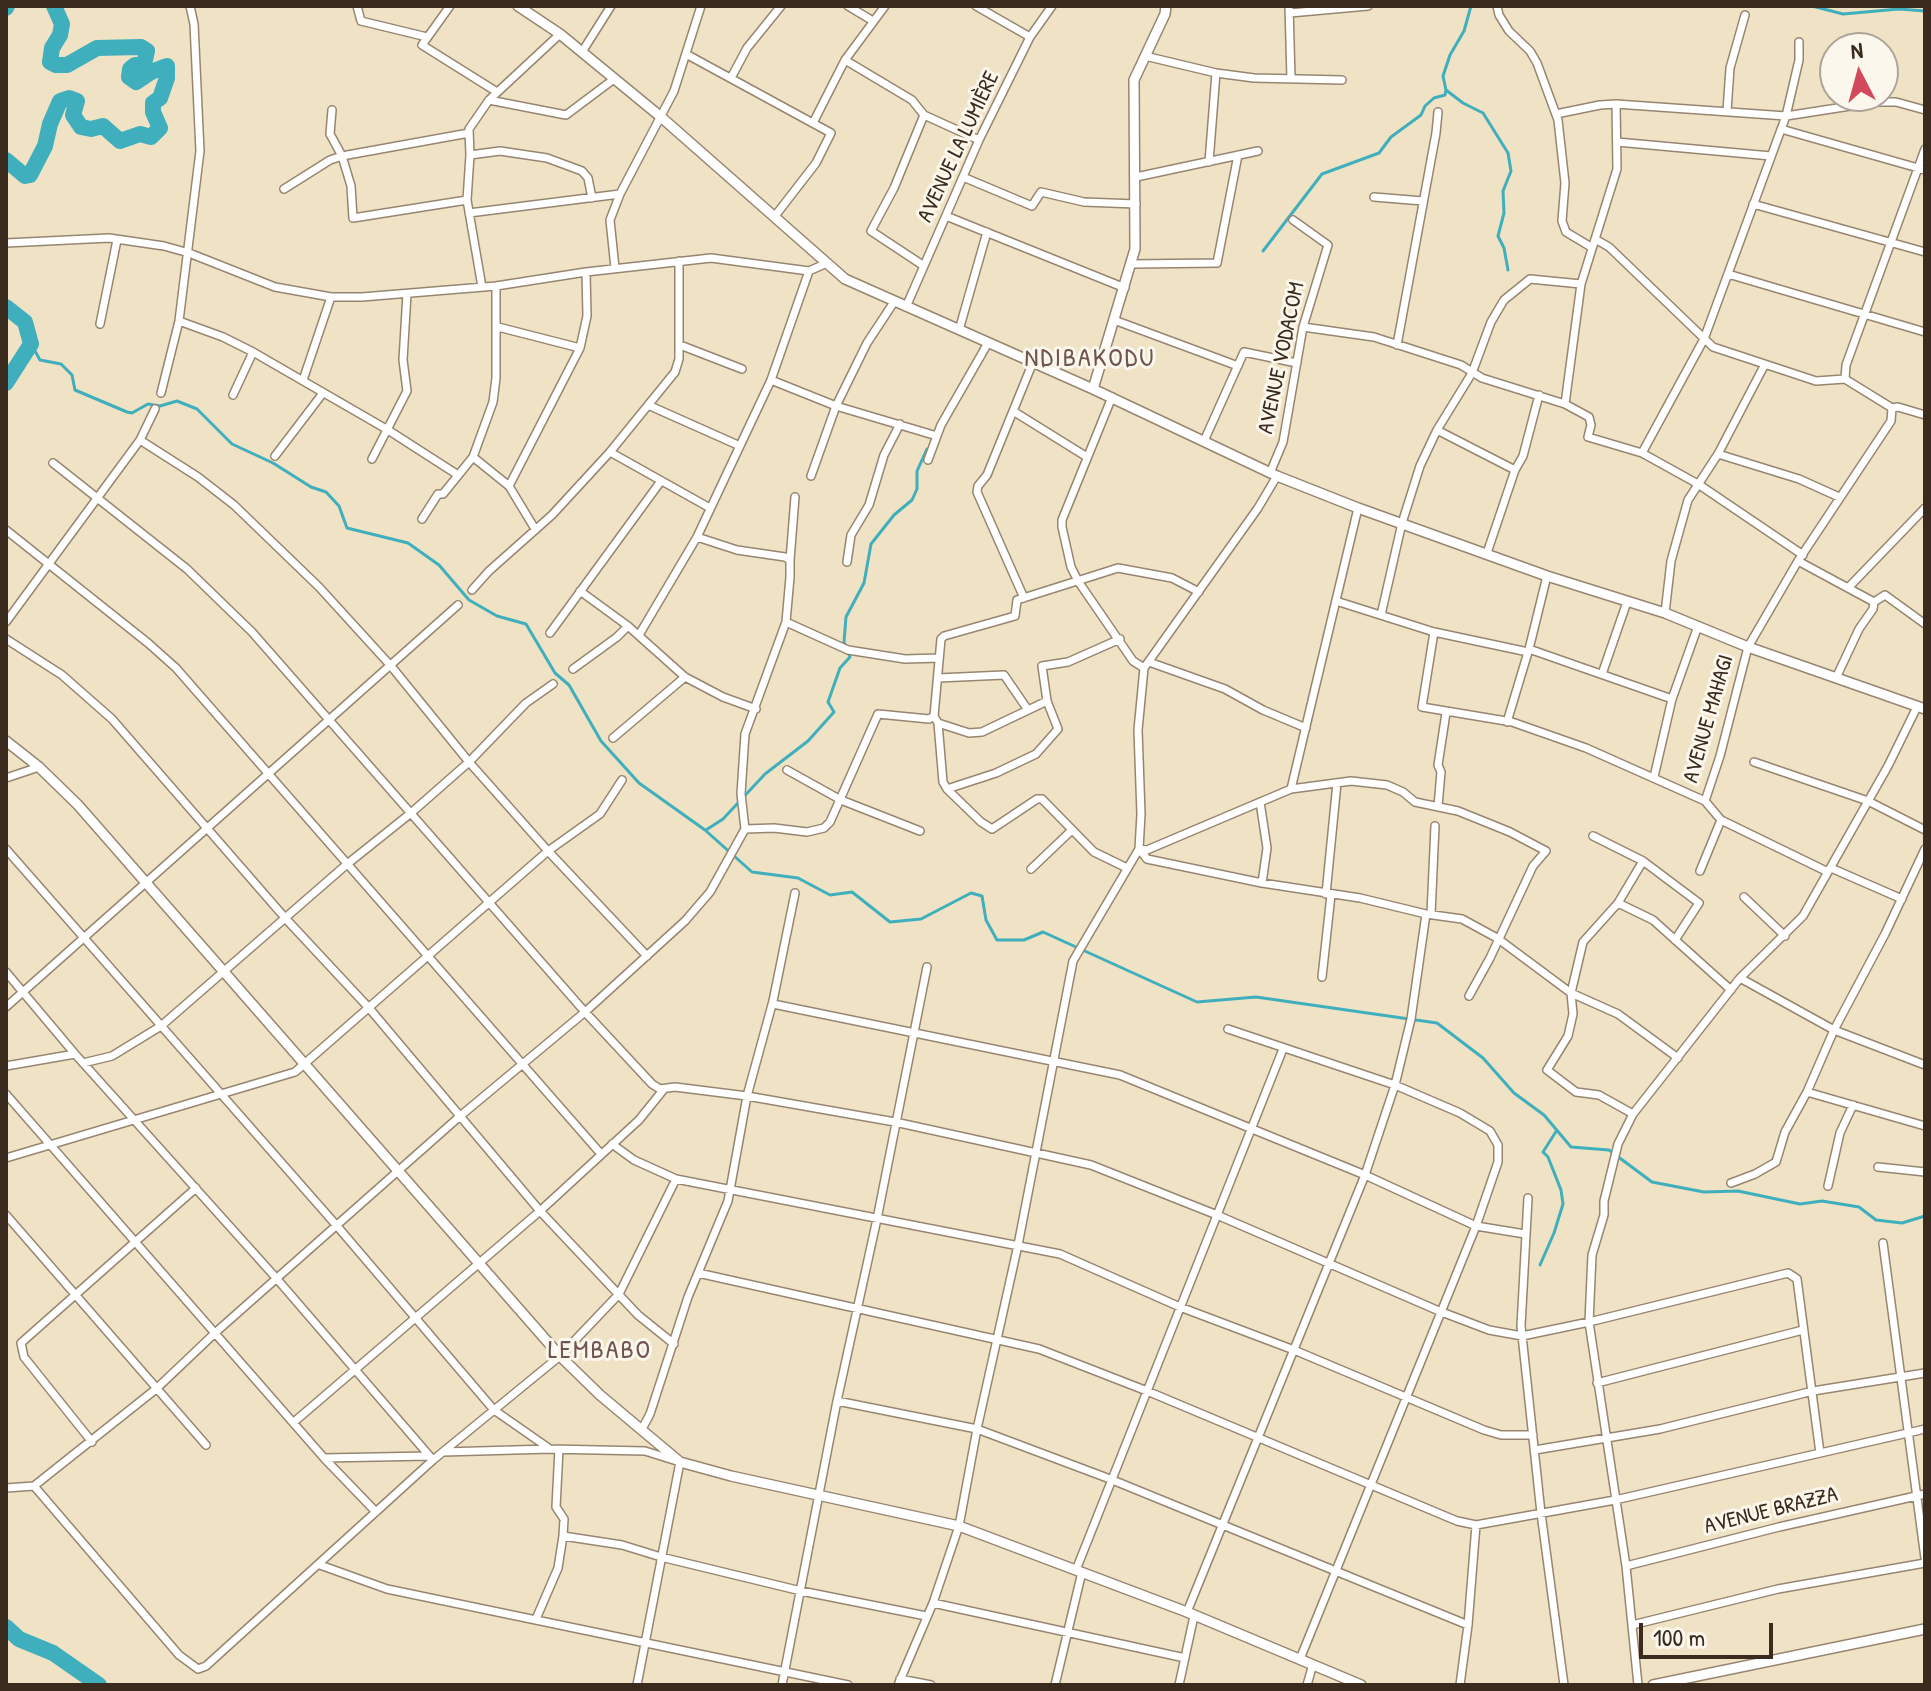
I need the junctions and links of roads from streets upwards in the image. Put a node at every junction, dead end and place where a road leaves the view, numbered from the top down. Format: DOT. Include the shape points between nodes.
graph roads {
  1 [pos="190,6"];
  2 [pos="357,6"];
  3 [pos="450,6"];
  4 [pos="518,6"];
  5 [pos="611,6"];
  6 [pos="701,6"];
  7 [pos="781,6"];
  8 [pos="848,6"];
  9 [pos="885,6"];
  10 [pos="976,6"];
  11 [pos="1052,6"];
  12 [pos="1166,6"];
  13 [pos="1368,6"];
  14 [pos="1497,6"];
  15 [pos="1290,10"];
  16 [pos="1745,15"];
  17 [pos="873,21"];
  18 [pos="560,34"];
  19 [pos="427,37"];
  20 [pos="1030,37"];
  21 [pos="1799,42"];
  22 [pos="582,52"];
  23 [pos="686,54"];
  24 [pos="1145,56"];
  25 [pos="845,60"];
  26 [pos="1216,73"];
  27 [pos="731,78"];
  28 [pos="614,79"];
  29 [pos="1291,79"];
  30 [pos="1342,80"];
  31 [pos="497,92"];
  32 [pos="489,100"];
  33 [pos="1616,104"];
  34 [pos="332,110"];
  35 [pos="1925,110"];
  36 [pos="1727,111"];
  37 [pos="1438,112"];
  38 [pos="1556,114"];
  39 [pos="924,115"];
  40 [pos="1786,116"];
  41 [pos="661,117"];
  42 [pos="813,123"];
  43 [pos="1781,129"];
  44 [pos="469,133"];
  45 [pos="979,140"];
  46 [pos="1617,142"];
  47 [pos="1925,149"];
  48 [pos="1258,151"];
  49 [pos="470,155"];
  50 [pos="1238,155"];
  51 [pos="342,156"];
  52 [pos="1771,156"];
  53 [pos="1209,162"];
  54 [pos="1922,169"];
  55 [pos="963,177"];
  56 [pos="1136,177"];
  57 [pos="284,189"];
  58 [pos="620,194"];
  59 [pos="1374,197"];
  60 [pos="592,198"];
  61 [pos="467,200"];
  62 [pos="1423,201"];
  63 [pos="1136,204"];
  64 [pos="1753,204"];
  65 [pos="469,213"];
  66 [pos="775,216"];
  67 [pos="946,216"];
  68 [pos="1293,220"];
  69 [pos="987,232"];
  70 [pos="117,240"];
  71 [pos="1892,241"];
  72 [pos="6,243"];
  73 [pos="1593,243"];
  74 [pos="1925,252"];
  75 [pos="189,253"];
  76 [pos="679,261"];
  77 [pos="827,263"];
  78 [pos="1132,264"];
  79 [pos="924,266"];
  80 [pos="615,268"];
  81 [pos="809,271"];
  82 [pos="586,272"];
  83 [pos="1728,274"];
  84 [pos="1581,284"];
  85 [pos="496,286"];
  86 [pos="482,287"];
  87 [pos="1125,288"];
  88 [pos="407,294"];
  89 [pos="331,297"];
  90 [pos="894,302"];
  91 [pos="906,307"];
  92 [pos="1866,314"];
  93 [pos="1114,320"];
  94 [pos="179,321"];
  95 [pos="100,324"];
  96 [pos="498,327"];
  97 [pos="1303,327"];
  98 [pos="959,330"];
  99 [pos="1925,332"];
  100 [pos="1704,339"];
  101 [pos="988,343"];
  102 [pos="680,345"];
  103 [pos="1397,345"];
  104 [pos="580,348"];
  105 [pos="253,352"];
  106 [pos="1033,362"];
  107 [pos="1297,363"];
  108 [pos="1238,366"];
  109 [pos="1764,366"];
  110 [pos="742,369"];
  111 [pos="1472,373"];
  112 [pos="1845,379"];
  113 [pos="303,380"];
  114 [pos="771,380"];
  115 [pos="1093,389"];
  116 [pos="161,393"];
  117 [pos="323,393"];
  118 [pos="233,395"];
  119 [pos="1539,395"];
  120 [pos="1112,397"];
  121 [pos="1565,404"];
  122 [pos="648,405"];
  123 [pos="836,406"];
  124 [pos="1892,408"];
  125 [pos="155,409"];
  126 [pos="1013,411"];
  127 [pos="1925,415"];
  128 [pos="900,424"];
  129 [pos="388,430"];
  130 [pos="1437,430"];
  131 [pos="937,436"];
  132 [pos="140,440"];
  133 [pos="1204,441"];
  134 [pos="740,446"];
  135 [pos="610,452"];
  136 [pos="1642,453"];
  137 [pos="1718,454"];
  138 [pos="275,456"];
  139 [pos="473,457"];
  140 [pos="1087,457"];
  141 [pos="372,459"];
  142 [pos="928,460"];
  143 [pos="53,463"];
  144 [pos="1515,470"];
  145 [pos="1273,474"];
  146 [pos="458,475"];
  147 [pos="811,476"];
  148 [pos="661,481"];
  149 [pos="1698,484"];
  150 [pos="509,486"];
  151 [pos="795,497"];
  152 [pos="1839,497"];
  153 [pos="96,498"];
  154 [pos="710,508"];
  155 [pos="1358,508"];
  156 [pos="1925,508"];
  157 [pos="422,519"];
  158 [pos="1402,523"];
  159 [pos="535,529"];
  160 [pos="6,530"];
  161 [pos="697,537"];
  162 [pos="1487,553"];
  163 [pos="1801,558"];
  164 [pos="790,560"];
  165 [pos="847,562"];
  166 [pos="51,565"];
  167 [pos="1547,576"];
  168 [pos="1078,581"];
  169 [pos="1848,588"];
  170 [pos="472,590"];
  171 [pos="580,591"];
  172 [pos="1199,592"];
  173 [pos="1024,598"];
  174 [pos="1336,601"];
  175 [pos="1627,602"];
  176 [pos="1874,602"];
  177 [pos="458,605"];
  178 [pos="1665,613"];
  179 [pos="1381,615"];
  180 [pos="6,622"];
  181 [pos="786,622"];
  182 [pos="1925,624"];
  183 [pos="628,626"];
  184 [pos="1698,626"];
  185 [pos="1434,632"];
  186 [pos="550,633"];
  187 [pos="639,635"];
  188 [pos="6,639"];
  189 [pos="1120,639"];
  190 [pos="1748,647"];
  191 [pos="1529,650"];
  192 [pos="939,658"];
  193 [pos="1146,665"];
  194 [pos="391,666"];
  195 [pos="573,669"];
  196 [pos="1602,674"];
  197 [pos="685,677"];
  198 [pos="938,678"];
  199 [pos="1836,678"];
  200 [pos="553,684"];
  201 [pos="1672,699"];
  202 [pos="1047,701"];
  203 [pos="1921,708"];
  204 [pos="756,709"];
  205 [pos="1028,710"];
  206 [pos="1446,713"];
  207 [pos="936,719"];
  208 [pos="329,721"];
  209 [pos="1507,722"];
  210 [pos="1306,728"];
  211 [pos="613,738"];
  212 [pos="6,741"];
  213 [pos="469,762"];
  214 [pos="1754,762"];
  215 [pos="39,767"];
  216 [pos="787,770"];
  217 [pos="267,773"];
  218 [pos="1654,777"];
  219 [pos="6,778"];
  220 [pos="622,780"];
  221 [pos="1337,783"];
  222 [pos="947,789"];
  223 [pos="1291,789"];
  224 [pos="841,800"];
  225 [pos="1705,801"];
  226 [pos="1868,801"];
  227 [pos="1260,802"];
  228 [pos="1438,806"];
  229 [pos="411,813"];
  230 [pos="1721,820"];
  231 [pos="208,826"];
  232 [pos="1435,826"];
  233 [pos="745,829"];
  234 [pos="1072,830"];
  235 [pos="1925,830"];
  236 [pos="920,831"];
  237 [pos="1593,836"];
  238 [pos="6,849"];
  239 [pos="1139,849"];
  240 [pos="1925,849"];
  241 [pos="548,851"];
  242 [pos="1643,861"];
  243 [pos="1922,863"];
  244 [pos="346,865"];
  245 [pos="1127,868"];
  246 [pos="1031,869"];
  247 [pos="1829,870"];
  248 [pos="1700,871"];
  249 [pos="146,882"];
  250 [pos="1262,883"];
  251 [pos="795,893"];
  252 [pos="1329,894"];
  253 [pos="1744,897"];
  254 [pos="1902,899"];
  255 [pos="1618,903"];
  256 [pos="489,904"];
  257 [pos="1428,914"];
  258 [pos="286,919"];
  259 [pos="1785,936"];
  260 [pos="84,938"];
  261 [pos="1497,938"];
  262 [pos="1675,940"];
  263 [pos="427,956"];
  264 [pos="647,956"];
  265 [pos="927,967"];
  266 [pos="6,972"];
  267 [pos="225,972"];
  268 [pos="1322,977"];
  269 [pos="1740,978"];
  270 [pos="1731,990"];
  271 [pos="23,992"];
  272 [pos="1571,993"];
  273 [pos="1469,996"];
  274 [pos="773,1004"];
  275 [pos="6,1007"];
  276 [pos="369,1008"];
  277 [pos="585,1012"];
  278 [pos="161,1026"];
  279 [pos="1228,1029"];
  280 [pos="1834,1030"];
  281 [pos="914,1033"];
  282 [pos="1283,1049"];
  283 [pos="75,1054"];
  284 [pos="1678,1058"];
  285 [pos="1055,1062"];
  286 [pos="83,1063"];
  287 [pos="522,1063"];
  288 [pos="304,1065"];
  289 [pos="1925,1065"];
  290 [pos="6,1066"];
  291 [pos="1395,1085"];
  292 [pos="664,1089"];
  293 [pos="1807,1092"];
  294 [pos="219,1093"];
  295 [pos="6,1094"];
  296 [pos="747,1096"];
  297 [pos="1853,1105"];
  298 [pos="1633,1114"];
  299 [pos="459,1117"];
  300 [pos="134,1121"];
  301 [pos="895,1122"];
  302 [pos="1925,1126"];
  303 [pos="1252,1130"];
  304 [pos="612,1144"];
  305 [pos="50,1146"];
  306 [pos="1037,1153"];
  307 [pos="601,1154"];
  308 [pos="6,1158"];
  309 [pos="1878,1167"];
  310 [pos="1925,1172"];
  311 [pos="399,1173"];
  312 [pos="1365,1175"];
  313 [pos="676,1179"];
  314 [pos="1731,1183"];
  315 [pos="1828,1186"];
  316 [pos="196,1188"];
  317 [pos="731,1188"];
  318 [pos="1528,1198"];
  319 [pos="540,1211"];
  320 [pos="6,1215"];
  321 [pos="1217,1215"];
  322 [pos="877,1219"];
  323 [pos="337,1226"];
  324 [pos="1476,1226"];
  325 [pos="1525,1234"];
  326 [pos="135,1242"];
  327 [pos="1883,1243"];
  328 [pos="1018,1245"];
  329 [pos="479,1262"];
  330 [pos="1328,1262"];
  331 [pos="698,1273"];
  332 [pos="277,1279"];
  333 [pos="76,1294"];
  334 [pos="619,1294"];
  335 [pos="1180,1307"];
  336 [pos="857,1308"];
  337 [pos="1439,1311"];
  338 [pos="416,1319"];
  339 [pos="1589,1322"];
  340 [pos="1803,1330"];
  341 [pos="216,1332"];
  342 [pos="1522,1336"];
  343 [pos="998,1339"];
  344 [pos="674,1344"];
  345 [pos="1294,1350"];
  346 [pos="560,1356"];
  347 [pos="356,1370"];
  348 [pos="1925,1373"];
  349 [pos="1901,1378"];
  350 [pos="1597,1383"];
  351 [pos="156,1389"];
  352 [pos="1147,1391"];
  353 [pos="1813,1391"];
  354 [pos="1404,1397"];
  355 [pos="837,1401"];
  356 [pos="494,1410"];
  357 [pos="294,1422"];
  358 [pos="642,1429"];
  359 [pos="977,1429"];
  360 [pos="1925,1429"];
  361 [pos="1908,1432"];
  362 [pos="1533,1435"];
  363 [pos="1257,1437"];
  364 [pos="1605,1440"];
  365 [pos="92,1442"];
  366 [pos="206,1445"];
  367 [pos="550,1449"];
  368 [pos="559,1449"];
  369 [pos="1535,1450"];
  370 [pos="443,1452"];
  371 [pos="1820,1453"];
  372 [pos="324,1458"];
  373 [pos="431,1458"];
  374 [pos="680,1462"];
  375 [pos="1110,1479"];
  376 [pos="1369,1484"];
  377 [pos="34,1486"];
  378 [pos="6,1488"];
  379 [pos="1921,1495"];
  380 [pos="820,1496"];
  381 [pos="1615,1500"];
  382 [pos="376,1512"];
  383 [pos="1541,1513"];
  384 [pos="1221,1525"];
  385 [pos="1476,1525"];
  386 [pos="959,1526"];
  387 [pos="563,1536"];
  388 [pos="661,1557"];
  389 [pos="1925,1560"];
  390 [pos="320,1565"];
  391 [pos="1626,1566"];
  392 [pos="1079,1571"];
  393 [pos="1333,1571"];
  394 [pos="801,1591"];
  395 [pos="933,1603"];
  396 [pos="1190,1614"];
  397 [pos="926,1616"];
  398 [pos="536,1619"];
  399 [pos="1468,1625"];
  400 [pos="1632,1625"];
  401 [pos="1925,1629"];
  402 [pos="1066,1631"];
  403 [pos="644,1643"];
  404 [pos="1185,1658"];
  405 [pos="1300,1659"];
  406 [pos="1313,1664"];
  407 [pos="784,1672"];
  408 [pos="899,1682"];
  409 [pos="637,1685"];
  410 [pos="782,1685"];
  411 [pos="848,1685"];
  412 [pos="931,1685"];
  413 [pos="1055,1685"];
  414 [pos="1179,1685"];
  415 [pos="1307,1685"];
  416 [pos="1361,1685"];
  417 [pos="1460,1685"];
  418 [pos="1564,1685"];
  419 [pos="1638,1685"];
  420 [pos="1653,1685"];
  1 -- 75 [label="street" via="200,151"];
  2 -- 19 [label="street" via="361,21"];
  3 -- 19 [label="street"];
  4 -- 18 [label="street"];
  5 -- 22 [label="street"];
  6 -- 23 [label="street"];
  7 -- 27 [label="street"];
  8 -- 17 [label="street"];
  9 -- 17 [label="street"];
  10 -- 20 [label="street"];
  11 -- 20 [label="street, AVENUE LA LUMIÈRE"];
  12 -- 24 [label="street"];
  13 -- 15 [label="street"];
  14 -- 38 [label="street" via="1509,31 1537,63"];
  15 -- 29 [label="street"];
  16 -- 36 [label="street" via="1730,68"];
  17 -- 25 [label="street"];
  18 -- 22 [label="street"];
  18 -- 31 [label="street"];
  19 -- 31 [label="street" via="422,45"];
  20 -- 45 [label="street, AVENUE LA LUMIÈRE"];
  21 -- 40 [label="street"];
  22 -- 28 [label="street"];
  23 -- 27 [label="street"];
  23 -- 41 [label="street"];
  24 -- 26 [label="street"];
  24 -- 56 [label="street" via="1134,80"];
  25 -- 39 [label="street" via="912,100"];
  25 -- 42 [label="street"];
  26 -- 29 [label="street"];
  26 -- 53 [label="street"];
  27 -- 42 [label="street"];
  28 -- 32 [label="street" via="566,115"];
  28 -- 41 [label="street"];
  29 -- 30 [label="street"];
  31 -- 32 [label="street"];
  32 -- 44 [label="street"];
  33 -- 36 [label="street"];
  33 -- 38 [label="street"];
  33 -- 46 [label="street"];
  34 -- 51 [label="street" via="330,134"];
  35 -- 40 [label="street" via="1876,102"];
  36 -- 40 [label="street"];
  37 -- 62 [label="street"];
  38 -- 73 [label="street" via="1565,183 1562,221 1566,232"];
  39 -- 45 [label="street"];
  39 -- 79 [label="street" via="871,231"];
  40 -- 43 [label="street"];
  41 -- 58 [label="street"];
  41 -- 66 [label="street"];
  42 -- 66 [label="street" via="831,133 816,163"];
  43 -- 52 [label="street"];
  43 -- 54 [label="street"];
  44 -- 49 [label="street"];
  44 -- 51 [label="street"];
  45 -- 55 [label="street, AVENUE LA LUMIÈRE"];
  46 -- 52 [label="street"];
  46 -- 73 [label="street" via="1617,169"];
  47 -- 54 [label="street"];
  48 -- 50 [label="street"];
  49 -- 60 [label="street" via="500,151 547,158 582,171"];
  49 -- 61 [label="street"];
  50 -- 53 [label="street"];
  50 -- 78 [label="street" via="1217,263"];
  51 -- 57 [label="street"];
  51 -- 61 [label="street" via="353,218"];
  52 -- 64 [label="street"];
  53 -- 56 [label="street"];
  54 -- 71 [label="street"];
  55 -- 63 [label="street" via="1032,206 1041,192 1084,202"];
  55 -- 67 [label="street, AVENUE LA LUMIÈRE"];
  56 -- 63 [label="street"];
  58 -- 60 [label="street"];
  58 -- 80 [label="street" via="610,220"];
  59 -- 62 [label="street"];
  60 -- 65 [label="street"];
  61 -- 65 [label="street"];
  62 -- 103 [label="street"];
  63 -- 78 [label="street"];
  64 -- 71 [label="street"];
  64 -- 83 [label="street"];
  65 -- 86 [label="street"];
  66 -- 77 [label="street"];
  67 -- 69 [label="street"];
  67 -- 79 [label="street, AVENUE LA LUMIÈRE"];
  68 -- 97 [label="street, AVENUE VODACOM" via="1328,245"];
  69 -- 87 [label="street"];
  69 -- 98 [label="street"];
  70 -- 72 [label="street"];
  70 -- 75 [label="street"];
  70 -- 95 [label="street"];
  71 -- 74 [label="street"];
  71 -- 92 [label="street"];
  73 -- 84 [label="street"];
  73 -- 100 [label="street" via="1609,247"];
  75 -- 89 [label="street" via="275,287"];
  75 -- 94 [label="street"];
  76 -- 80 [label="street"];
  76 -- 81 [label="street" via="711,258"];
  76 -- 102 [label="street"];
  77 -- 81 [label="street"];
  77 -- 90 [label="street" via="845,279"];
  78 -- 87 [label="street"];
  79 -- 91 [label="street, AVENUE LA LUMIÈRE"];
  80 -- 82 [label="street"];
  81 -- 114 [label="street"];
  82 -- 85 [label="street"];
  82 -- 104 [label="street" via="587,316"];
  83 -- 92 [label="street"];
  83 -- 100 [label="street"];
  84 -- 111 [label="street" via="1530,279 1504,300"];
  84 -- 121 [label="street"];
  85 -- 86 [label="street"];
  85 -- 96 [label="street"];
  86 -- 88 [label="street"];
  87 -- 93 [label="street"];
  88 -- 89 [label="street"];
  88 -- 129 [label="street" via="407,391"];
  89 -- 113 [label="street"];
  90 -- 91 [label="street"];
  90 -- 123 [label="street"];
  91 -- 98 [label="street"];
  92 -- 99 [label="street"];
  92 -- 112 [label="street"];
  93 -- 108 [label="street"];
  93 -- 115 [label="street"];
  94 -- 105 [label="street"];
  94 -- 116 [label="street"];
  96 -- 104 [label="street"];
  96 -- 139 [label="street" via="493,402"];
  97 -- 103 [label="street"];
  97 -- 107 [label="street, AVENUE VODACOM"];
  98 -- 101 [label="street"];
  100 -- 109 [label="street"];
  100 -- 136 [label="street"];
  101 -- 106 [label="street"];
  101 -- 131 [label="street"];
  102 -- 110 [label="street"];
  102 -- 122 [label="street" via="675,372"];
  103 -- 111 [label="street"];
  104 -- 150 [label="street"];
  105 -- 113 [label="street"];
  105 -- 118 [label="street"];
  106 -- 115 [label="street"];
  106 -- 126 [label="street"];
  107 -- 108 [label="street" via="1244,352"];
  107 -- 145 [label="street, AVENUE VODACOM"];
  108 -- 133 [label="street"];
  109 -- 112 [label="street" via="1816,381"];
  109 -- 137 [label="street"];
  111 -- 119 [label="street"];
  111 -- 130 [label="street"];
  112 -- 124 [label="street"];
  113 -- 117 [label="street"];
  114 -- 123 [label="street"];
  114 -- 134 [label="street"];
  115 -- 120 [label="street"];
  117 -- 129 [label="street"];
  117 -- 138 [label="street"];
  119 -- 121 [label="street"];
  119 -- 144 [label="street"];
  120 -- 133 [label="street"];
  120 -- 140 [label="street"];
  121 -- 136 [label="street" via="1589,417 1588,437"];
  122 -- 134 [label="street"];
  122 -- 135 [label="street"];
  123 -- 128 [label="street"];
  123 -- 147 [label="street"];
  124 -- 127 [label="street"];
  124 -- 152 [label="street, AVENUE MAHAGI" via="1891,421"];
  125 -- 132 [label="street"];
  126 -- 140 [label="street"];
  126 -- 173 [label="street" via="977,492"];
  128 -- 131 [label="street"];
  128 -- 165 [label="street" via="869,505 851,535"];
  129 -- 141 [label="street"];
  129 -- 146 [label="street"];
  130 -- 144 [label="street"];
  130 -- 158 [label="street"];
  131 -- 142 [label="street"];
  132 -- 153 [label="street"];
  132 -- 194 [label="street" via="234,505"];
  133 -- 145 [label="street"];
  134 -- 154 [label="street"];
  135 -- 148 [label="street"];
  135 -- 159 [label="street"];
  136 -- 149 [label="street"];
  137 -- 149 [label="street"];
  137 -- 152 [label="street"];
  139 -- 146 [label="street"];
  139 -- 150 [label="street"];
  140 -- 168 [label="street" via="1062,520"];
  143 -- 153 [label="street"];
  144 -- 162 [label="street"];
  145 -- 155 [label="street"];
  145 -- 172 [label="street, AVENUE VODACOM" via="1258,508"];
  146 -- 157 [label="street"];
  148 -- 154 [label="street"];
  148 -- 171 [label="street"];
  149 -- 163 [label="street"];
  149 -- 178 [label="street" via="1688,500 1671,561"];
  150 -- 159 [label="street"];
  151 -- 164 [label="street"];
  152 -- 163 [label="street, AVENUE MAHAGI"];
  153 -- 166 [label="street"];
  153 -- 208 [label="street" via="187,569 252,632"];
  154 -- 161 [label="street"];
  155 -- 158 [label="street"];
  155 -- 174 [label="street"];
  156 -- 169 [label="street"];
  158 -- 162 [label="street"];
  158 -- 179 [label="street"];
  159 -- 170 [label="street"];
  160 -- 166 [label="street"];
  161 -- 164 [label="street"];
  161 -- 187 [label="street"];
  162 -- 167 [label="street"];
  163 -- 169 [label="street"];
  163 -- 190 [label="street, AVENUE MAHAGI"];
  164 -- 181 [label="street"];
  166 -- 180 [label="street"];
  166 -- 217 [label="street" via="176,668"];
  167 -- 175 [label="street"];
  167 -- 191 [label="street"];
  168 -- 172 [label="street" via="1127,568 1172,578"];
  168 -- 173 [label="street"];
  168 -- 189 [label="street"];
  169 -- 176 [label="street"];
  171 -- 183 [label="street"];
  171 -- 186 [label="street"];
  172 -- 193 [label="street, AVENUE VODACOM"];
  173 -- 192 [label="street" via="1017,600 1015,616 944,636"];
  174 -- 179 [label="street"];
  174 -- 210 [label="street"];
  175 -- 178 [label="street"];
  175 -- 196 [label="street"];
  176 -- 182 [label="street" via="1885,595"];
  176 -- 199 [label="street"];
  177 -- 194 [label="street"];
  178 -- 184 [label="street"];
  179 -- 185 [label="street"];
  181 -- 192 [label="street" via="848,650"];
  181 -- 204 [label="street"];
  183 -- 187 [label="street"];
  183 -- 195 [label="street"];
  184 -- 190 [label="street"];
  184 -- 201 [label="street"];
  185 -- 191 [label="street"];
  185 -- 206 [label="street" via="1422,707"];
  187 -- 197 [label="street"];
  188 -- 231 [label="street" via="62,675 112,719"];
  189 -- 193 [label="street" via="1133,661"];
  189 -- 202 [label="street" via="1068,662 1042,666"];
  190 -- 199 [label="street"];
  190 -- 225 [label="street, AVENUE MAHAGI"];
  191 -- 196 [label="street"];
  191 -- 209 [label="street"];
  192 -- 198 [label="street"];
  193 -- 210 [label="street" via="1225,689"];
  193 -- 239 [label="street" via="1138,730"];
  194 -- 208 [label="street"];
  194 -- 213 [label="street"];
  196 -- 201 [label="street"];
  197 -- 204 [label="street"];
  197 -- 211 [label="street"];
  198 -- 205 [label="street" via="1004,675"];
  198 -- 207 [label="street"];
  199 -- 203 [label="street"];
  200 -- 213 [label="street" via="526,703"];
  201 -- 218 [label="street"];
  202 -- 205 [label="street"];
  202 -- 222 [label="street" via="1058,729 1036,754"];
  203 -- 226 [label="street"];
  204 -- 233 [label="street" via="745,734 742,764"];
  205 -- 207 [label="street" via="982,732 969,733"];
  206 -- 209 [label="street"];
  206 -- 228 [label="street"];
  207 -- 222 [label="street"];
  207 -- 224 [label="street" via="878,714"];
  208 -- 217 [label="street"];
  208 -- 229 [label="street"];
  209 -- 218 [label="street"];
  210 -- 223 [label="street"];
  212 -- 215 [label="street"];
  213 -- 229 [label="street"];
  213 -- 241 [label="street"];
  214 -- 226 [label="street"];
  215 -- 219 [label="street"];
  215 -- 249 [label="street"];
  216 -- 224 [label="street"];
  217 -- 231 [label="street"];
  217 -- 244 [label="street"];
  218 -- 225 [label="street"];
  220 -- 241 [label="street" via="600,814"];
  221 -- 223 [label="street"];
  221 -- 228 [label="street" via="1387,785 1415,802"];
  221 -- 252 [label="street"];
  222 -- 234 [label="street" via="992,829 1042,799"];
  223 -- 227 [label="street"];
  224 -- 233 [label="street" via="824,828"];
  224 -- 236 [label="street"];
  225 -- 230 [label="street"];
  226 -- 235 [label="street"];
  226 -- 247 [label="street"];
  227 -- 239 [label="street"];
  227 -- 250 [label="street" via="1267,848"];
  228 -- 261 [label="street" via="1546,851"];
  229 -- 244 [label="street"];
  229 -- 256 [label="street"];
  230 -- 247 [label="street"];
  230 -- 248 [label="street"];
  231 -- 249 [label="street"];
  231 -- 258 [label="street"];
  232 -- 257 [label="street"];
  233 -- 264 [label="street" via="710,892"];
  234 -- 245 [label="street" via="1094,852"];
  234 -- 246 [label="street"];
  237 -- 242 [label="street"];
  238 -- 260 [label="street"];
  239 -- 245 [label="street"];
  239 -- 250 [label="street" via="1147,859"];
  240 -- 243 [label="street"];
  241 -- 256 [label="street"];
  241 -- 264 [label="street"];
  242 -- 255 [label="street"];
  242 -- 262 [label="street" via="1699,903"];
  243 -- 254 [label="street"];
  244 -- 258 [label="street"];
  244 -- 263 [label="street"];
  245 -- 285 [label="street" via="1073,961"];
  247 -- 254 [label="street"];
  247 -- 259 [label="street"];
  249 -- 260 [label="street"];
  249 -- 267 [label="street"];
  250 -- 252 [label="street"];
  251 -- 274 [label="street"];
  252 -- 257 [label="street"];
  252 -- 268 [label="street"];
  253 -- 259 [label="street"];
  254 -- 280 [label="street"];
  255 -- 262 [label="street" via="1653,920"];
  255 -- 272 [label="street" via="1583,942"];
  256 -- 263 [label="street"];
  256 -- 277 [label="street"];
  257 -- 261 [label="street" via="1462,919"];
  257 -- 291 [label="street"];
  258 -- 267 [label="street"];
  258 -- 276 [label="street"];
  259 -- 269 [label="street"];
  260 -- 271 [label="street"];
  260 -- 278 [label="street"];
  261 -- 272 [label="street"];
  261 -- 273 [label="street"];
  262 -- 270 [label="street"];
  263 -- 276 [label="street"];
  263 -- 287 [label="street"];
  264 -- 277 [label="street"];
  265 -- 281 [label="street"];
  266 -- 271 [label="street"];
  267 -- 278 [label="street"];
  267 -- 288 [label="street"];
  269 -- 270 [label="street"];
  269 -- 280 [label="street"];
  270 -- 284 [label="street"];
  271 -- 275 [label="street"];
  271 -- 283 [label="street"];
  272 -- 284 [label="street" via="1618,1014"];
  272 -- 298 [label="street" via="1568,1036 1547,1070 1576,1092 1599,1095"];
  274 -- 281 [label="street"];
  274 -- 296 [label="street"];
  276 -- 288 [label="street"];
  276 -- 299 [label="street"];
  277 -- 287 [label="street"];
  277 -- 292 [label="street" via="652,1084"];
  278 -- 286 [label="street" via="112,1056"];
  278 -- 294 [label="street"];
  279 -- 282 [label="street"];
  280 -- 289 [label="street"];
  280 -- 293 [label="street"];
  281 -- 285 [label="street"];
  281 -- 301 [label="street"];
  282 -- 291 [label="street"];
  282 -- 303 [label="street"];
  283 -- 286 [label="street"];
  283 -- 290 [label="street"];
  284 -- 298 [label="street"];
  285 -- 303 [label="street" via="1120,1075"];
  285 -- 306 [label="street"];
  286 -- 300 [label="street"];
  287 -- 299 [label="street"];
  287 -- 307 [label="street"];
  288 -- 294 [label="street"];
  288 -- 311 [label="street"];
  291 -- 312 [label="street"];
  291 -- 324 [label="street" via="1490,1131 1498,1145 1498,1162"];
  292 -- 296 [label="street"];
  292 -- 304 [label="street"];
  293 -- 297 [label="street"];
  293 -- 314 [label="street" via="1776,1162"];
  294 -- 300 [label="street"];
  294 -- 323 [label="street"];
  295 -- 305 [label="street"];
  296 -- 301 [label="street"];
  296 -- 317 [label="street"];
  297 -- 302 [label="street"];
  297 -- 315 [label="street" via="1840,1133"];
  298 -- 339 [label="street" via="1618,1144 1592,1255"];
  299 -- 311 [label="street"];
  299 -- 319 [label="street"];
  300 -- 305 [label="street"];
  300 -- 316 [label="street"];
  301 -- 306 [label="street"];
  301 -- 322 [label="street"];
  303 -- 312 [label="street"];
  303 -- 321 [label="street"];
  304 -- 307 [label="street"];
  304 -- 313 [label="street"];
  305 -- 308 [label="street"];
  305 -- 326 [label="street"];
  306 -- 321 [label="street" via="1091,1165"];
  306 -- 328 [label="street"];
  307 -- 319 [label="street"];
  309 -- 310 [label="street"];
  311 -- 323 [label="street"];
  311 -- 329 [label="street"];
  312 -- 324 [label="street"];
  312 -- 330 [label="street"];
  313 -- 317 [label="street"];
  313 -- 334 [label="street"];
  316 -- 326 [label="street"];
  316 -- 332 [label="street"];
  317 -- 322 [label="street"];
  317 -- 331 [label="street"];
  318 -- 325 [label="street"];
  319 -- 329 [label="street"];
  319 -- 334 [label="street"];
  320 -- 333 [label="street"];
  321 -- 330 [label="street"];
  321 -- 335 [label="street"];
  322 -- 328 [label="street"];
  322 -- 336 [label="street"];
  323 -- 332 [label="street"];
  323 -- 338 [label="street"];
  324 -- 325 [label="street"];
  324 -- 337 [label="street"];
  325 -- 342 [label="street"];
  326 -- 333 [label="street"];
  326 -- 341 [label="street"];
  327 -- 349 [label="street"];
  328 -- 335 [label="street" via="1060,1254"];
  328 -- 343 [label="street"];
  329 -- 338 [label="street"];
  329 -- 346 [label="street"];
  330 -- 337 [label="street"];
  330 -- 345 [label="street"];
  331 -- 336 [label="street"];
  331 -- 344 [label="street"];
  332 -- 341 [label="street"];
  332 -- 347 [label="street"];
  333 -- 351 [label="street"];
  333 -- 365 [label="street" via="21,1343 24,1357"];
  334 -- 344 [label="street"];
  334 -- 346 [label="street"];
  335 -- 345 [label="street"];
  335 -- 352 [label="street"];
  336 -- 343 [label="street"];
  336 -- 355 [label="street"];
  337 -- 342 [label="street"];
  337 -- 354 [label="street"];
  338 -- 347 [label="street"];
  338 -- 356 [label="street"];
  339 -- 340 [label="street" via="1788,1273 1797,1279"];
  339 -- 342 [label="street"];
  339 -- 350 [label="street"];
  340 -- 350 [label="street"];
  340 -- 353 [label="street"];
  341 -- 351 [label="street"];
  341 -- 357 [label="street"];
  342 -- 362 [label="street"];
  343 -- 352 [label="street" via="1039,1349"];
  343 -- 359 [label="street"];
  344 -- 358 [label="street"];
  345 -- 354 [label="street"];
  345 -- 363 [label="street"];
  346 -- 356 [label="street"];
  346 -- 358 [label="street"];
  347 -- 357 [label="street"];
  347 -- 373 [label="street"];
  348 -- 349 [label="street"];
  349 -- 353 [label="street"];
  349 -- 361 [label="street"];
  350 -- 364 [label="street"];
  351 -- 365 [label="street"];
  351 -- 366 [label="street"];
  352 -- 363 [label="street"];
  352 -- 375 [label="street"];
  353 -- 364 [label="street"];
  353 -- 371 [label="street"];
  354 -- 362 [label="street" via="1501,1435"];
  354 -- 376 [label="street"];
  355 -- 359 [label="street"];
  355 -- 380 [label="street"];
  356 -- 367 [label="street"];
  356 -- 370 [label="street"];
  357 -- 372 [label="street"];
  358 -- 374 [label="street"];
  359 -- 375 [label="street"];
  359 -- 386 [label="street"];
  360 -- 361 [label="street"];
  361 -- 371 [label="street"];
  361 -- 379 [label="street"];
  362 -- 369 [label="street"];
  363 -- 376 [label="street"];
  363 -- 384 [label="street"];
  364 -- 369 [label="street"];
  364 -- 381 [label="street"];
  365 -- 377 [label="street"];
  367 -- 368 [label="street"];
  367 -- 370 [label="street"];
  368 -- 374 [label="street" via="645,1451"];
  368 -- 387 [label="street" via="556,1507 564,1519"];
  369 -- 383 [label="street"];
  370 -- 373 [label="street"];
  371 -- 381 [label="street"];
  372 -- 373 [label="street"];
  372 -- 382 [label="street"];
  373 -- 382 [label="street"];
  374 -- 380 [label="street"];
  374 -- 388 [label="street"];
  375 -- 384 [label="street"];
  375 -- 392 [label="street"];
  376 -- 385 [label="street"];
  376 -- 393 [label="street"];
  377 -- 378 [label="street"];
  377 -- 390 [label="street" via="179,1655 198,1669"];
  379 -- 389 [label="street"];
  379 -- 391 [label="street, AVENUE BRAZZA"];
  380 -- 386 [label="street"];
  380 -- 394 [label="street"];
  381 -- 383 [label="street"];
  381 -- 391 [label="street"];
  382 -- 390 [label="street"];
  383 -- 385 [label="street"];
  383 -- 418 [label="street"];
  384 -- 393 [label="street"];
  384 -- 396 [label="street"];
  385 -- 399 [label="street"];
  386 -- 392 [label="street"];
  386 -- 395 [label="street"];
  387 -- 388 [label="street"];
  387 -- 398 [label="street" via="558,1568"];
  388 -- 394 [label="street"];
  388 -- 403 [label="street"];
  389 -- 400 [label="street"];
  390 -- 398 [label="street" via="387,1589"];
  391 -- 400 [label="street"];
  392 -- 396 [label="street"];
  392 -- 402 [label="street"];
  393 -- 399 [label="street"];
  393 -- 405 [label="street"];
  394 -- 397 [label="street"];
  394 -- 407 [label="street"];
  395 -- 397 [label="street"];
  395 -- 402 [label="street"];
  396 -- 404 [label="street"];
  396 -- 405 [label="street"];
  397 -- 408 [label="street"];
  398 -- 403 [label="street"];
  399 -- 417 [label="street"];
  400 -- 419 [label="street"];
  401 -- 420 [label="street"];
  402 -- 404 [label="street"];
  402 -- 413 [label="street"];
  403 -- 407 [label="street"];
  403 -- 409 [label="street"];
  404 -- 414 [label="street"];
  405 -- 406 [label="street"];
  406 -- 415 [label="street"];
  406 -- 416 [label="street"];
  407 -- 410 [label="street"];
  407 -- 411 [label="street"];
  408 -- 412 [label="street"];
}
